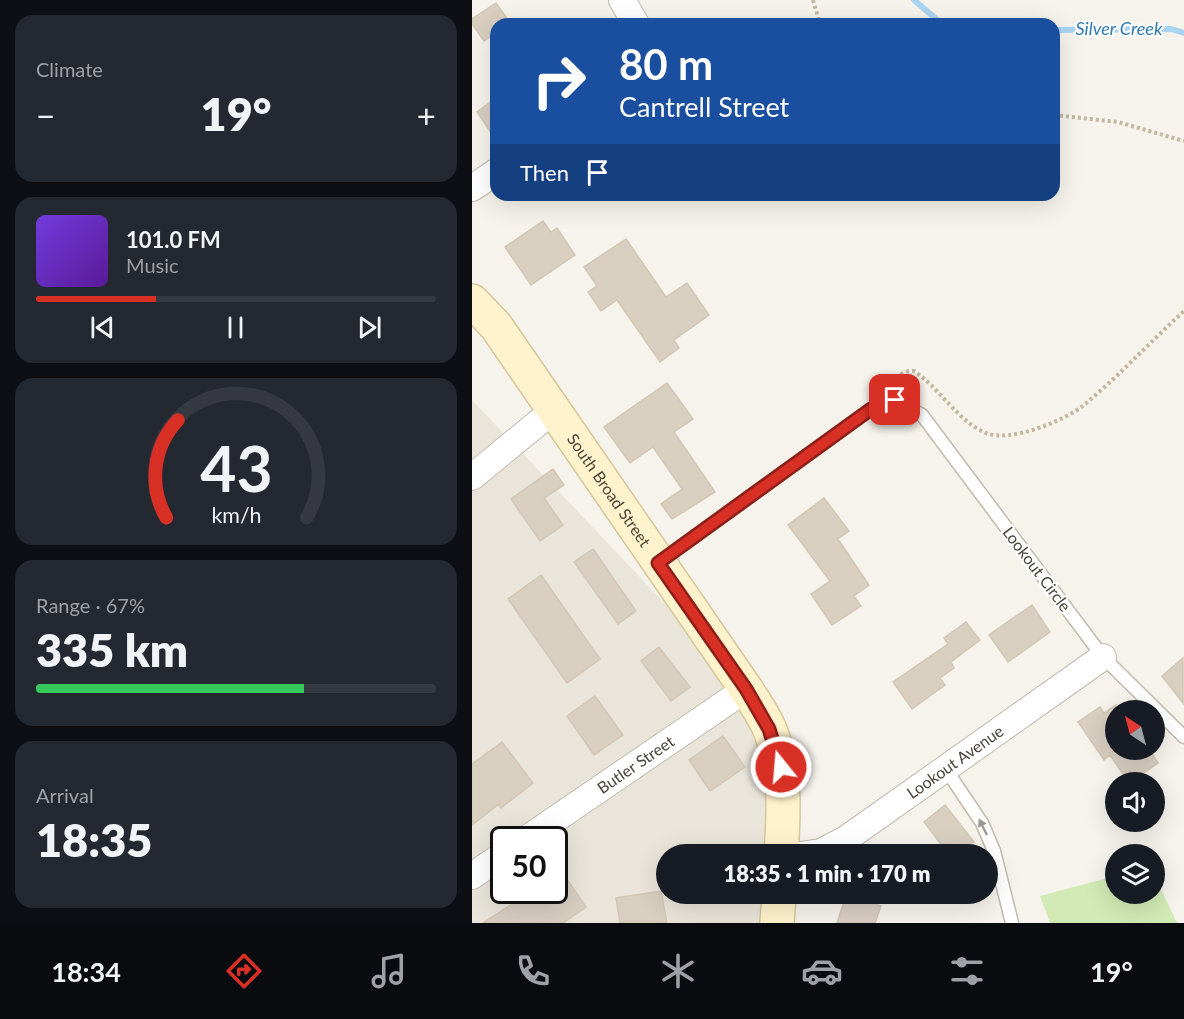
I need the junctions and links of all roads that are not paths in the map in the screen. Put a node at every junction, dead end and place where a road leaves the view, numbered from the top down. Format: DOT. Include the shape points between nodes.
graph roads {
  1 [pos="622,0"];
  2 [pos="632,18"];
  3 [pos="490,176"];
  4 [pos="472,188"];
  5 [pos="472,301"];
  6 [pos="555,409"];
  7 [pos="472,477"];
  8 [pos="658,563"];
  9 [pos="1103,657"];
  10 [pos="746,689"];
  11 [pos="1183,737"];
  12 [pos="945,768"];
  13 [pos="545,826"];
  14 [pos="782,844"];
  15 [pos="836,844"];
  16 [pos="490,864"];
  17 [pos="472,876"];
  18 [pos="778,904"];
  19 [pos="777,923"];
  20 [pos="1012,923"];
  1 -- 2 [label="street"];
  3 -- 4 [label="street"];
  5 -- 6 [label="main road, South Broad Street" via="496,326"];
  6 -- 7 [label="street"];
  6 -- 8 [label="main road, South Broad Street"];
  8 -- 9 [label="lane, Lookout Circle" via="871,409 895,400 922,415"];
  8 -- 10 [label="main road, South Broad Street"];
  9 -- 11 [label="lane, Lookout Circle"];
  9 -- 12 [label="street, Lookout Avenue"];
  10 -- 13 [label="street, Butler Street"];
  10 -- 14 [label="main road, South Broad Street" via="769,729 781,767"];
  12 -- 15 [label="street, Lookout Avenue"];
  20 -- 12 [label="lane, one-way" via="994,851 982,823"];
  16 -- 17 [label="street"];
  18 -- 19 [label="main road"];
}
